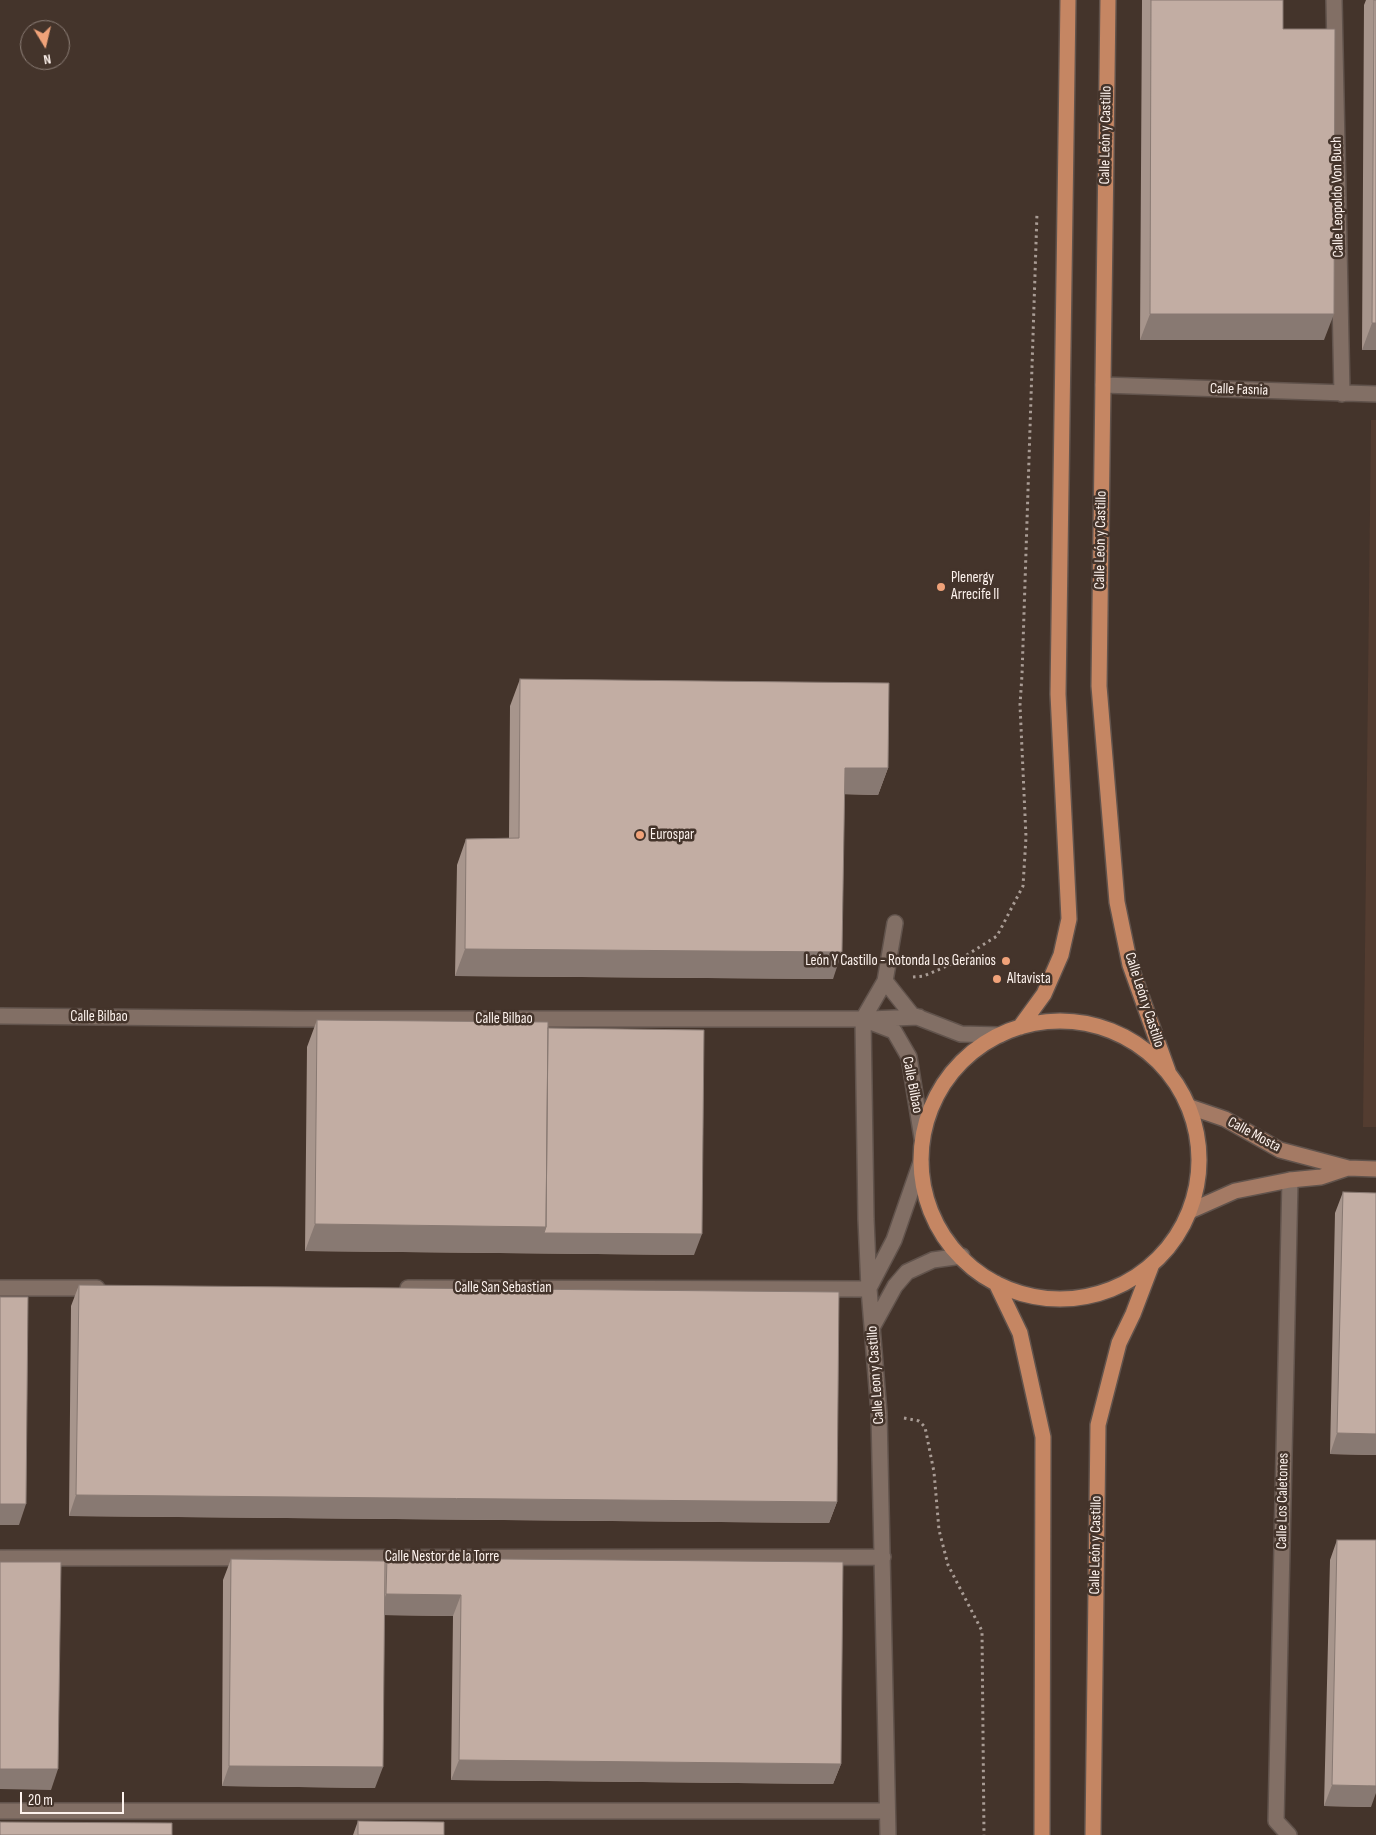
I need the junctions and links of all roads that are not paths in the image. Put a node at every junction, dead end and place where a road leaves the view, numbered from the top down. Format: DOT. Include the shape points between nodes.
graph roads {
  1 [pos="1068,0"];
  2 [pos="1108,0"];
  3 [pos="1334,0"];
  4 [pos="1102,386"];
  5 [pos="1342,394"];
  6 [pos="1376,394"];
  7 [pos="895,923"];
  8 [pos="886,980"];
  9 [pos="0,1016"];
  10 [pos="919,1017"];
  11 [pos="863,1019"];
  12 [pos="1020,1027"];
  13 [pos="1000,1035"];
  14 [pos="1168,1071"];
  15 [pos="1190,1107"];
  16 [pos="922,1138"];
  17 [pos="921,1162"];
  18 [pos="1348,1168"];
  19 [pos="1376,1169"];
  20 [pos="1290,1180"];
  21 [pos="1190,1212"];
  22 [pos="962,1256"];
  23 [pos="1152,1264"];
  24 [pos="996,1283"];
  25 [pos="0,1288"];
  26 [pos="110,1288"];
  27 [pos="390,1288"];
  28 [pos="869,1289"];
  29 [pos="873,1326"];
  30 [pos="883,1557"];
  31 [pos="0,1558"];
  32 [pos="0,1811"];
  33 [pos="887,1811"];
  34 [pos="888,1835"];
  35 [pos="1042,1835"];
  36 [pos="1092,1835"];
  37 [pos="1289,1835"];
  1 -- 12 [label="main road" via="1058,694 1069,919 1061,955 1044,994"];
  2 -- 4 [label="main road, Calle León y Castillo"];
  3 -- 5 [label="street, Calle Leopoldo Von Buch"];
  4 -- 5 [label="street, Calle Fasnia"];
  4 -- 14 [label="main road, Calle León y Castillo" via="1099,686 1112,851 1130,965"];
  5 -- 6 [label="street, Calle Fasnia"];
  7 -- 8 [label="street"];
  8 -- 10 [label="street" via="912,1015"];
  8 -- 11 [label="street"];
  9 -- 11 [label="street, Calle Bilbao"];
  10 -- 11 [label="street"];
  10 -- 13 [label="street" via="961,1034"];
  11 -- 16 [label="street, Calle Bilbao" via="894,1031 909,1057"];
  11 -- 28 [label="street, Calle Leon y Castillo"];
  12 -- 13 [label="main road"];
  12 -- 14 [label="main road" via="1043,1022 1091,1025 1120,1034 1146,1050"];
  13 -- 16 [label="main road" via="972,1053 948,1077 932,1106"];
  14 -- 15 [label="main road"];
  15 -- 18 [label="street, Calle Mosta" via="1225,1119 1280,1150"];
  15 -- 21 [label="main road" via="1198,1141 1199,1177"];
  16 -- 17 [label="main road"];
  17 -- 22 [label="main road" via="926,1200 943,1235"];
  17 -- 28 [label="street" via="894,1240"];
  18 -- 19 [label="street, Calle Mosta"];
  18 -- 20 [label="street, Calle Mosta" via="1321,1177"];
  20 -- 21 [label="street, Calle Mosta" via="1235,1191"];
  20 -- 37 [label="street, Calle Los Caletones" via="1276,1821"];
  21 -- 23 [label="main road" via="1172,1242"];
  22 -- 24 [label="main road"];
  22 -- 29 [label="street" via="933,1260 907,1272 895,1286"];
  23 -- 24 [label="main road" via="1109,1290 1085,1296 1035,1297"];
  23 -- 36 [label="main road, Calle León y Castillo" via="1119,1343 1098,1425"];
  24 -- 35 [label="main road" via="1020,1333 1043,1437"];
  25 -- 26 [label="street"];
  27 -- 28 [label="street, Calle San Sebastian"];
  28 -- 29 [label="street, Calle Leon y Castillo"];
  29 -- 30 [label="street, Calle Leon y Castillo"];
  30 -- 31 [label="street, Calle Nestor de la Torre"];
  30 -- 33 [label="street, Calle Leon y Castillo"];
  32 -- 33 [label="street"];
  33 -- 34 [label="street, Calle Leon y Castillo"];
}
